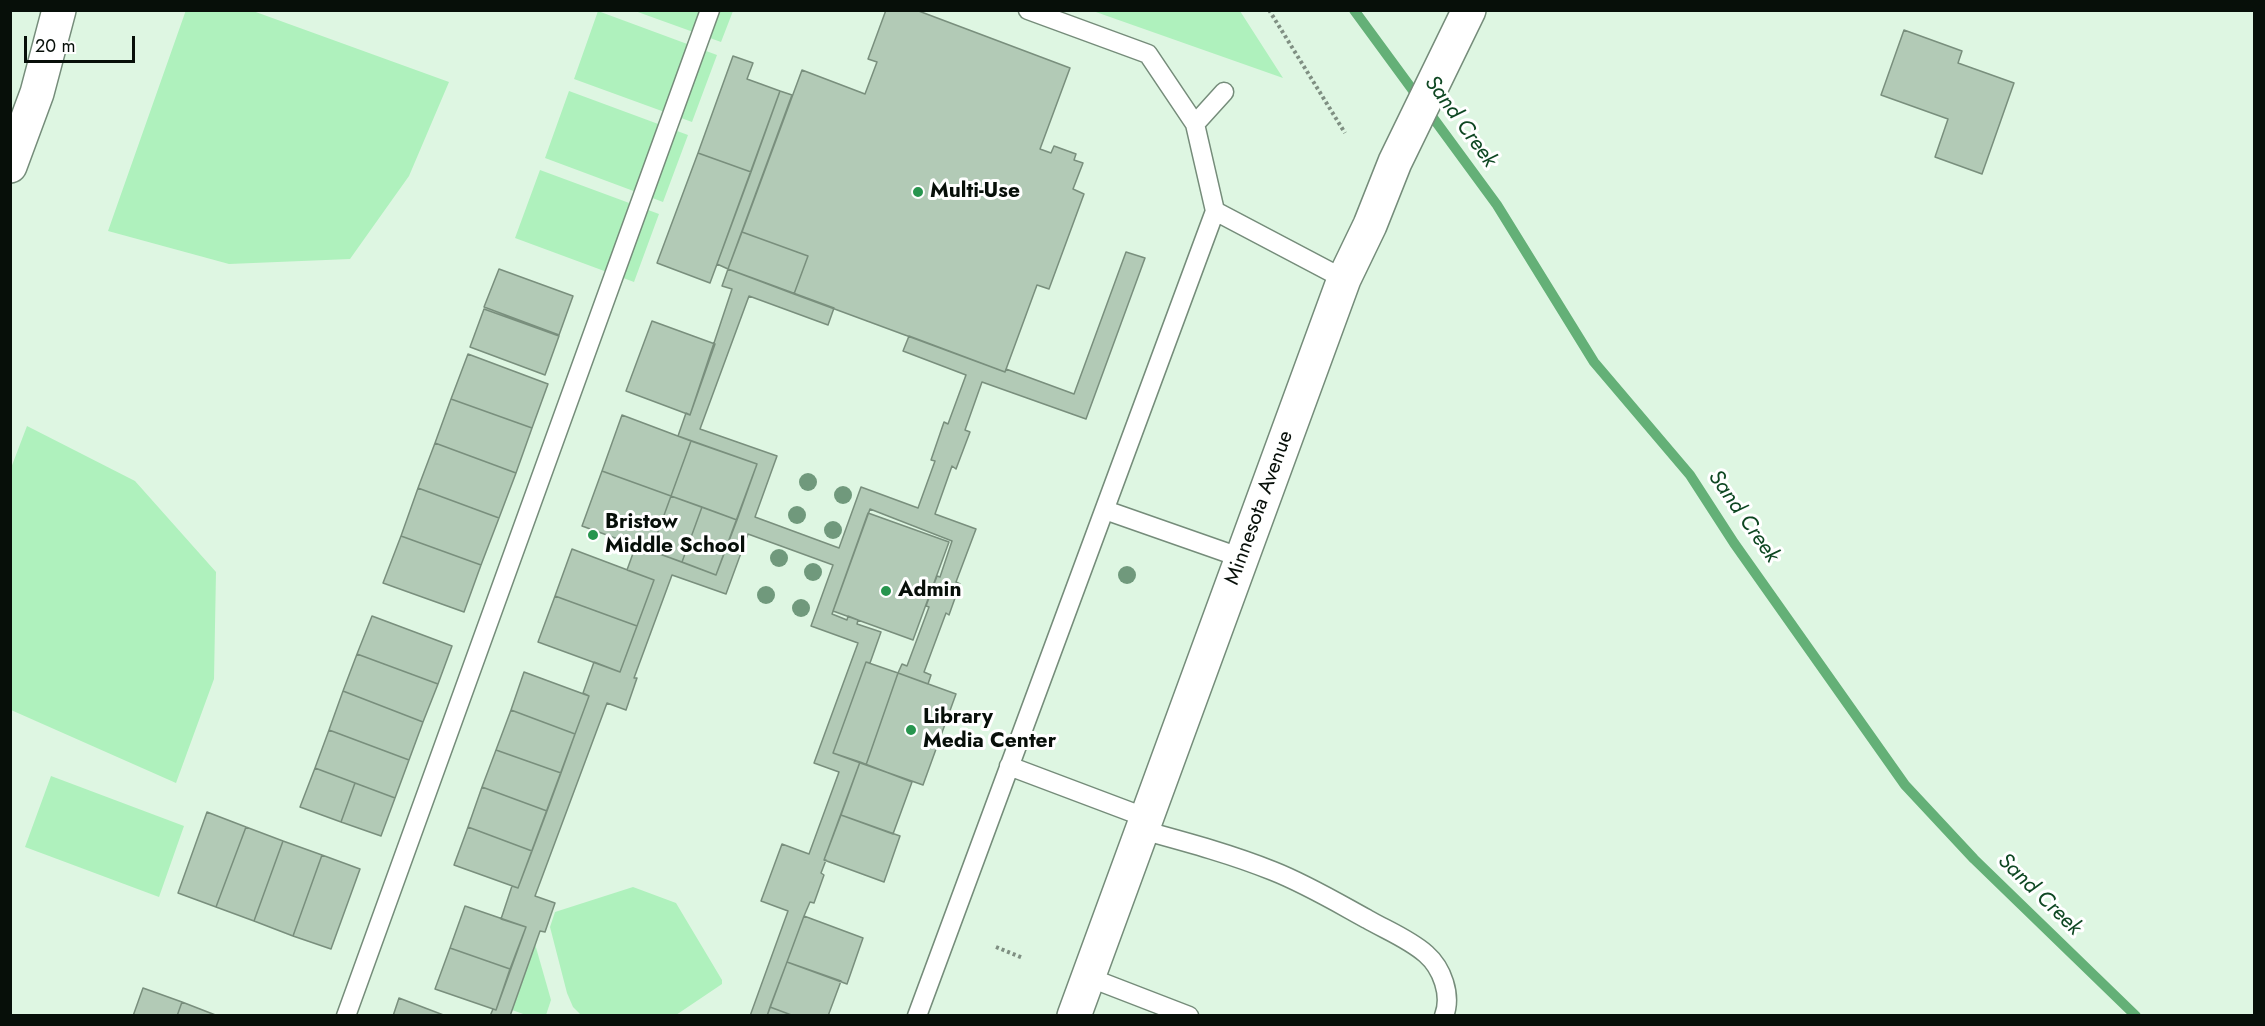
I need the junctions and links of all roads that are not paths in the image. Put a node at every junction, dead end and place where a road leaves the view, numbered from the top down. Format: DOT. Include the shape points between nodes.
graph roads {
  1 [pos="59,10"];
  2 [pos="710,10"];
  3 [pos="1028,10"];
  4 [pos="1469,10"];
  5 [pos="1224,92"];
  6 [pos="1195,124"];
  7 [pos="10,166"];
  8 [pos="1215,211"];
  9 [pos="1344,279"];
  10 [pos="1105,510"];
  11 [pos="1242,558"];
  12 [pos="1009,766"];
  13 [pos="1144,824"];
  14 [pos="1088,977"];
  15 [pos="346,1016"];
  16 [pos="917,1016"];
  17 [pos="1074,1016"];
  18 [pos="1189,1016"];
  19 [pos="1444,1016"];
  1 -- 7 [label="street" via="37,93"];
  2 -- 15 [label="lane"];
  3 -- 6 [label="lane" via="1148,54"];
  4 -- 9 [label="street, Minnesota Avenue" via="1395,162"];
  5 -- 6 [label="lane"];
  6 -- 8 [label="lane"];
  8 -- 9 [label="lane"];
  8 -- 10 [label="lane"];
  9 -- 11 [label="street, Minnesota Avenue"];
  10 -- 11 [label="lane"];
  10 -- 12 [label="lane"];
  11 -- 13 [label="street, Minnesota Avenue"];
  12 -- 13 [label="lane"];
  12 -- 16 [label="lane"];
  13 -- 14 [label="street, Minnesota Avenue"];
  13 -- 19 [label="lane" via="1311,888 1425,953 1437,966 1446,986 1448,1006"];
  14 -- 17 [label="street, Minnesota Avenue"];
  14 -- 18 [label="lane"];
}
